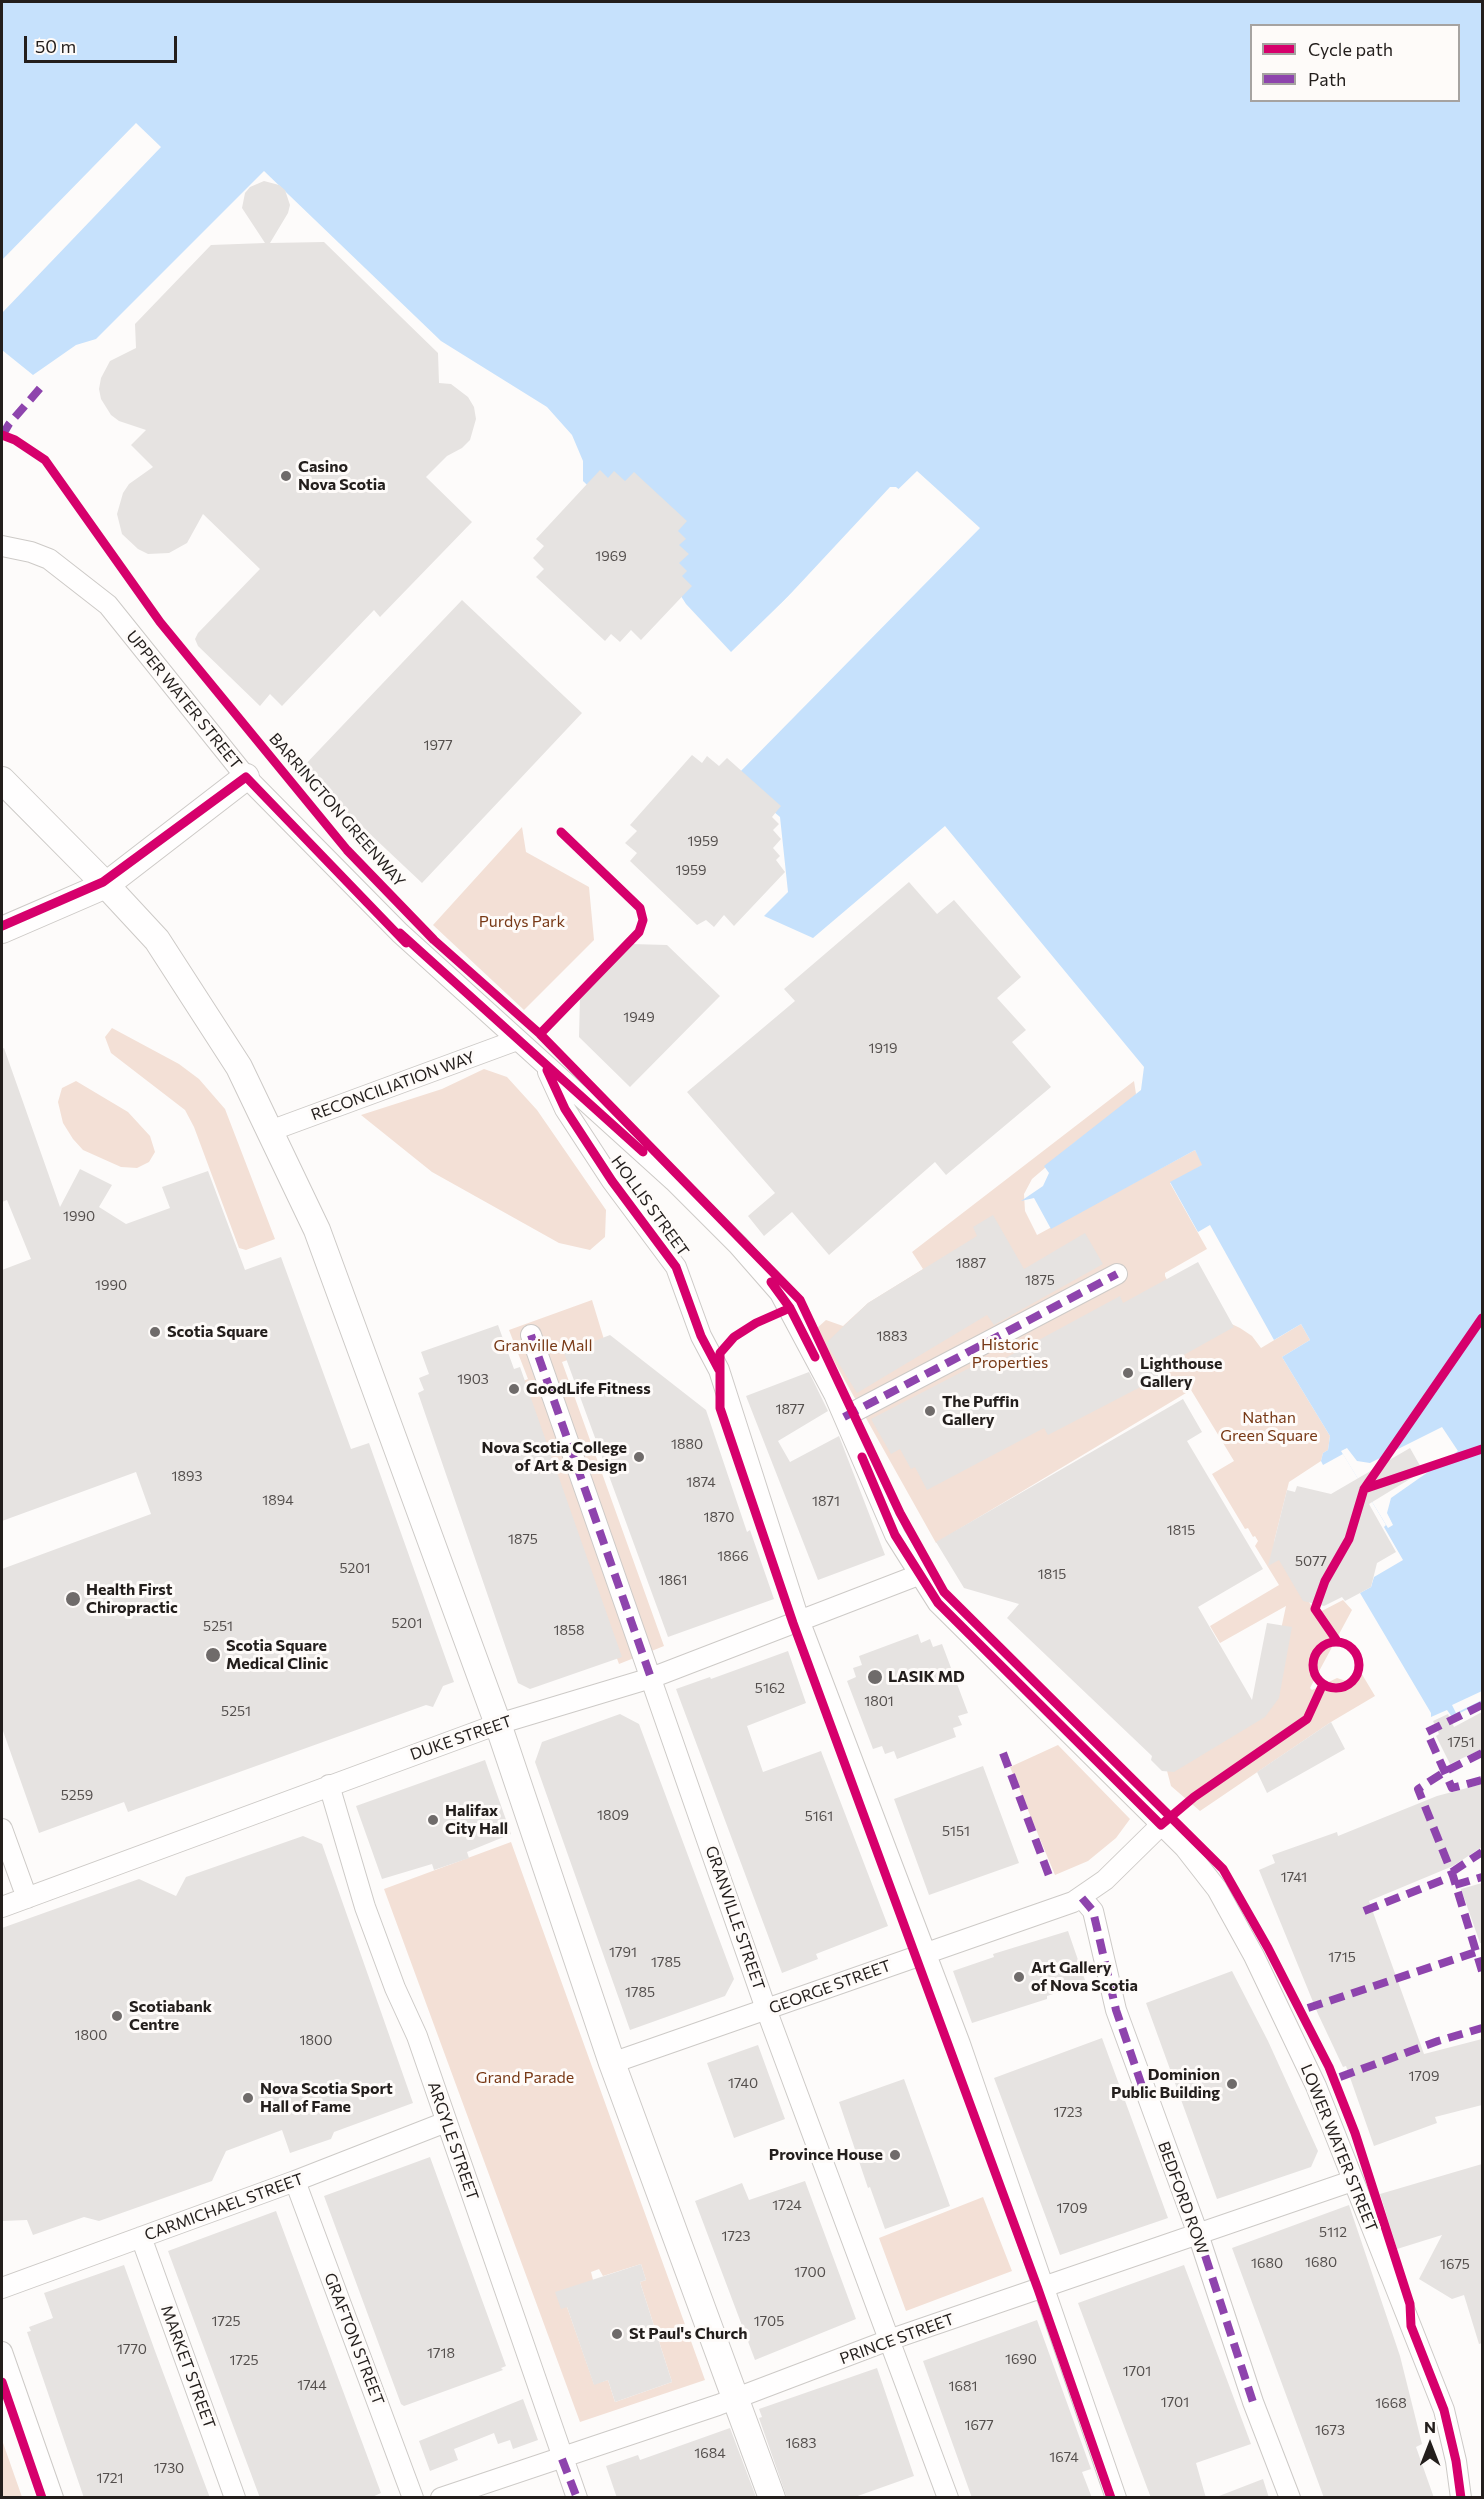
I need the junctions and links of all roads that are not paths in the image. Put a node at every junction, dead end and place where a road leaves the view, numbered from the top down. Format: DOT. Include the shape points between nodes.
graph roads {
  1 [pos="2,546"];
  2 [pos="246,777"];
  3 [pos="2,780"];
  4 [pos="106,885"];
  5 [pos="2,930"];
  6 [pos="517,1040"];
  7 [pos="544,1065"];
  8 [pos="270,1131"];
  9 [pos="1117,1274"];
  10 [pos="531,1335"];
  11 [pos="844,1417"];
  12 [pos="921,1574"];
  13 [pos="800,1620"];
  14 [pos="651,1678"];
  15 [pos="498,1724"];
  16 [pos="329,1785"];
  17 [pos="1161,1825"];
  18 [pos="2,1829"];
  19 [pos="27,1898"];
  20 [pos="1082,1898"];
  21 [pos="2,1907"];
  22 [pos="926,1953"];
  23 [pos="766,2009"];
  24 [pos="612,2063"];
  25 [pos="446,2122"];
  26 [pos="295,2181"];
  27 [pos="1352,2181"];
  28 [pos="1198,2234"];
  29 [pos="141,2237"];
  30 [pos="2,2288"];
  31 [pos="1043,2288"];
  32 [pos="889,2340"];
  33 [pos="2,2352"];
  34 [pos="736,2399"];
  35 [pos="562,2459"];
  36 [pos="53,2498"];
  37 [pos="235,2498"];
  38 [pos="413,2498"];
  39 [pos="441,2498"];
  40 [pos="577,2498"];
  41 [pos="772,2498"];
  42 [pos="948,2498"];
  43 [pos="1116,2498"];
  44 [pos="1290,2498"];
  45 [pos="1461,2498"];
  1 -- 2 [label="street, UPPER WATER STREET" via="49,559 108,605"];
  2 -- 4 [label="main road"];
  2 -- 6 [label="street, UPPER WATER STREET" via="400,933"];
  3 -- 4 [label="main road"];
  4 -- 5 [label="main road"];
  4 -- 8 [label="main road" via="157,940 239,1067"];
  6 -- 7 [label="street, UPPER WATER STREET"];
  6 -- 8 [label="street, RECONCILIATION WAY"];
  7 -- 11 [label="street, UPPER WATER STREET" via="674,1181 760,1268 790,1308"];
  7 -- 13 [label="street, HOLLIS STREET" via="565,1108 612,1181 676,1267 700,1336 719,1370"];
  8 -- 15 [label="main road" via="317,1230"];
  9 -- 11 [label="street"];
  10 -- 14 [label="street, GRANVILLE STREET"];
  11 -- 12 [label="street, UPPER WATER STREET" via="895,1535"];
  12 -- 13 [label="street, DUKE STREET"];
  12 -- 17 [label="street, UPPER WATER STREET" via="938,1603"];
  13 -- 14 [label="street, DUKE STREET"];
  13 -- 22 [label="street, HOLLIS STREET"];
  14 -- 15 [label="street, DUKE STREET"];
  14 -- 23 [label="street, GRANVILLE STREET"];
  15 -- 16 [label="street, DUKE STREET"];
  15 -- 24 [label="main road"];
  16 -- 19 [label="street, DUKE STREET"];
  16 -- 25 [label="street, ARGYLE STREET" via="365,1907 394,1988 417,2036"];
  17 -- 20 [label="street, GEORGE STREET"];
  17 -- 27 [label="street, LOWER WATER STREET" via="1217,1889 1254,1956 1316,2086"];
  18 -- 19 [label="street"];
  19 -- 21 [label="street, DUKE STREET"];
  20 -- 22 [label="street, GEORGE STREET"];
  20 -- 28 [label="street, BEDFORD ROW" via="1093,1911 1116,2010"];
  22 -- 23 [label="street, GEORGE STREET"];
  22 -- 31 [label="street, HOLLIS STREET"];
  23 -- 24 [label="street, GEORGE STREET"];
  23 -- 32 [label="street, GRANVILLE STREET"];
  24 -- 34 [label="main road"];
  25 -- 26 [label="street, CARMICHAEL STREET"];
  25 -- 35 [label="street, ARGYLE STREET" via="512,2303"];
  26 -- 29 [label="street, CARMICHAEL STREET"];
  26 -- 38 [label="street, GRAFTON STREET"];
  27 -- 28 [label="street, PRINCE STREET"];
  27 -- 45 [label="street, LOWER WATER STREET" via="1444,2410"];
  28 -- 31 [label="street, PRINCE STREET"];
  28 -- 44 [label="street, BEDFORD ROW" via="1253,2402"];
  29 -- 30 [label="street, CARMICHAEL STREET"];
  29 -- 37 [label="street, MARKET STREET"];
  31 -- 32 [label="street, PRINCE STREET"];
  31 -- 43 [label="street, HOLLIS STREET"];
  32 -- 34 [label="street, PRINCE STREET"];
  32 -- 42 [label="street, GRANVILLE STREET"];
  33 -- 36 [label="street"];
  34 -- 35 [label="street, PRINCE STREET"];
  34 -- 41 [label="main road"];
  35 -- 39 [label="street, PRINCE STREET"];
  35 -- 40 [label="street, ARGYLE STREET"];
}
